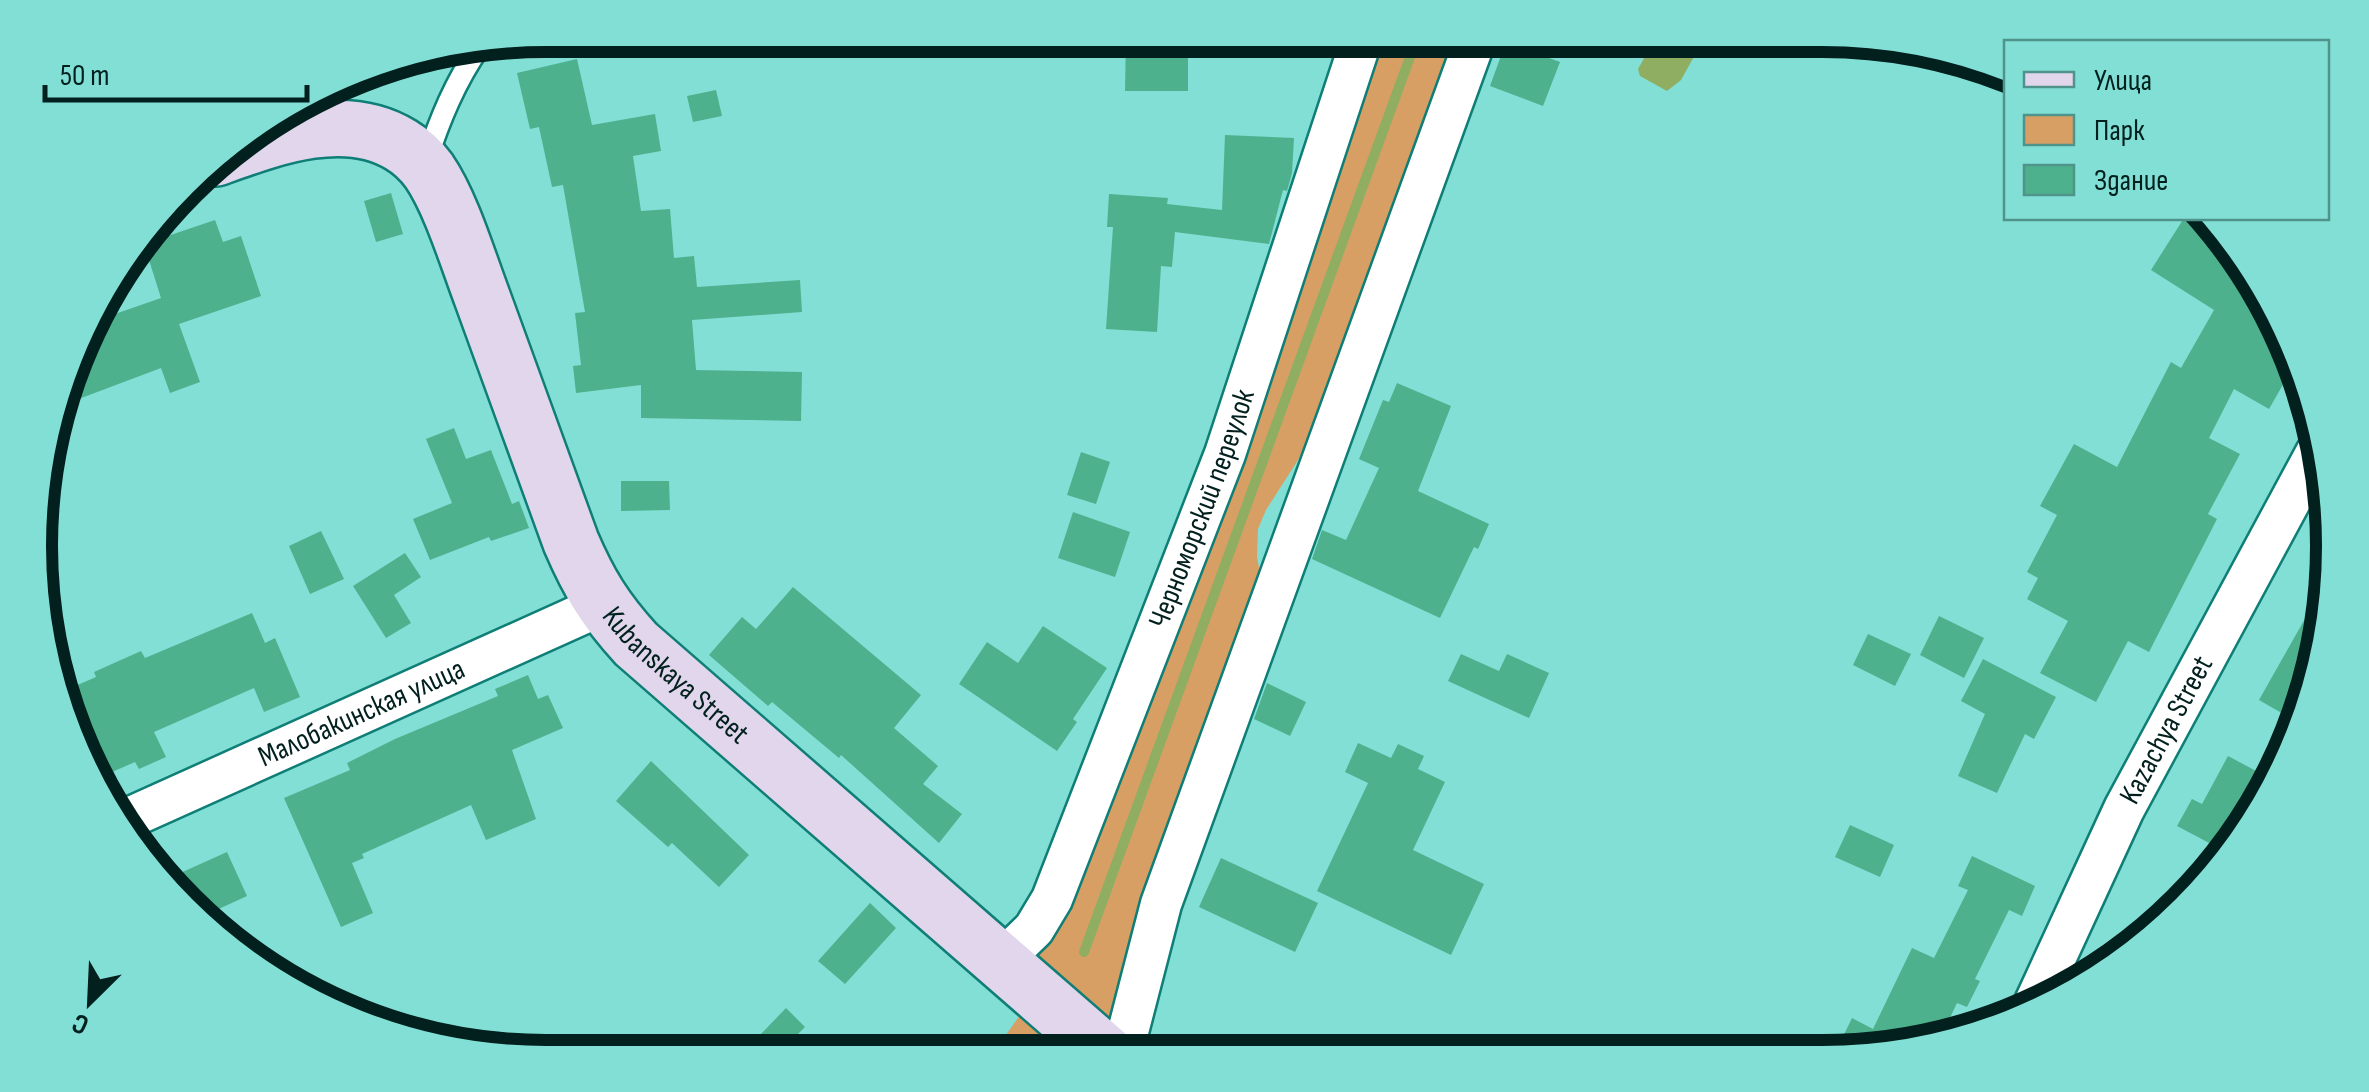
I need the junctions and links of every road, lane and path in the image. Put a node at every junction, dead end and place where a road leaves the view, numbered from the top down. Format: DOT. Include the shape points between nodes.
graph roads {
  1 [pos="1357,52"];
  2 [pos="1471,52"];
  3 [pos="471,59"];
  4 [pos="264,141"];
  5 [pos="424,166"];
  6 [pos="2309,465"];
  7 [pos="602,605"];
  8 [pos="133,816"];
  9 [pos="999,963"];
  10 [pos="2041,989"];
  11 [pos="1090,1040"];
  12 [pos="1126,1040"];
  1 -- 9 [label="street, Черноморский переулок" via="1225,454 1052,899"];
  2 -- 12 [label="street" via="1161,904"];
  3 -- 5 [label="lane" via="441,114"];
  4 -- 5 [label="street" via="306,130 355,130 398,142"];
  5 -- 7 [label="street, Kubanskaya Street" via="458,234 571,542"];
  6 -- 10 [label="street, Kazachya Street" via="2124,810"];
  7 -- 8 [label="street, Малобакинская улица"];
  7 -- 9 [label="street, Kubanskaya Street" via="636,644"];
  9 -- 11 [label="street, Kubanskaya Street"];
}
